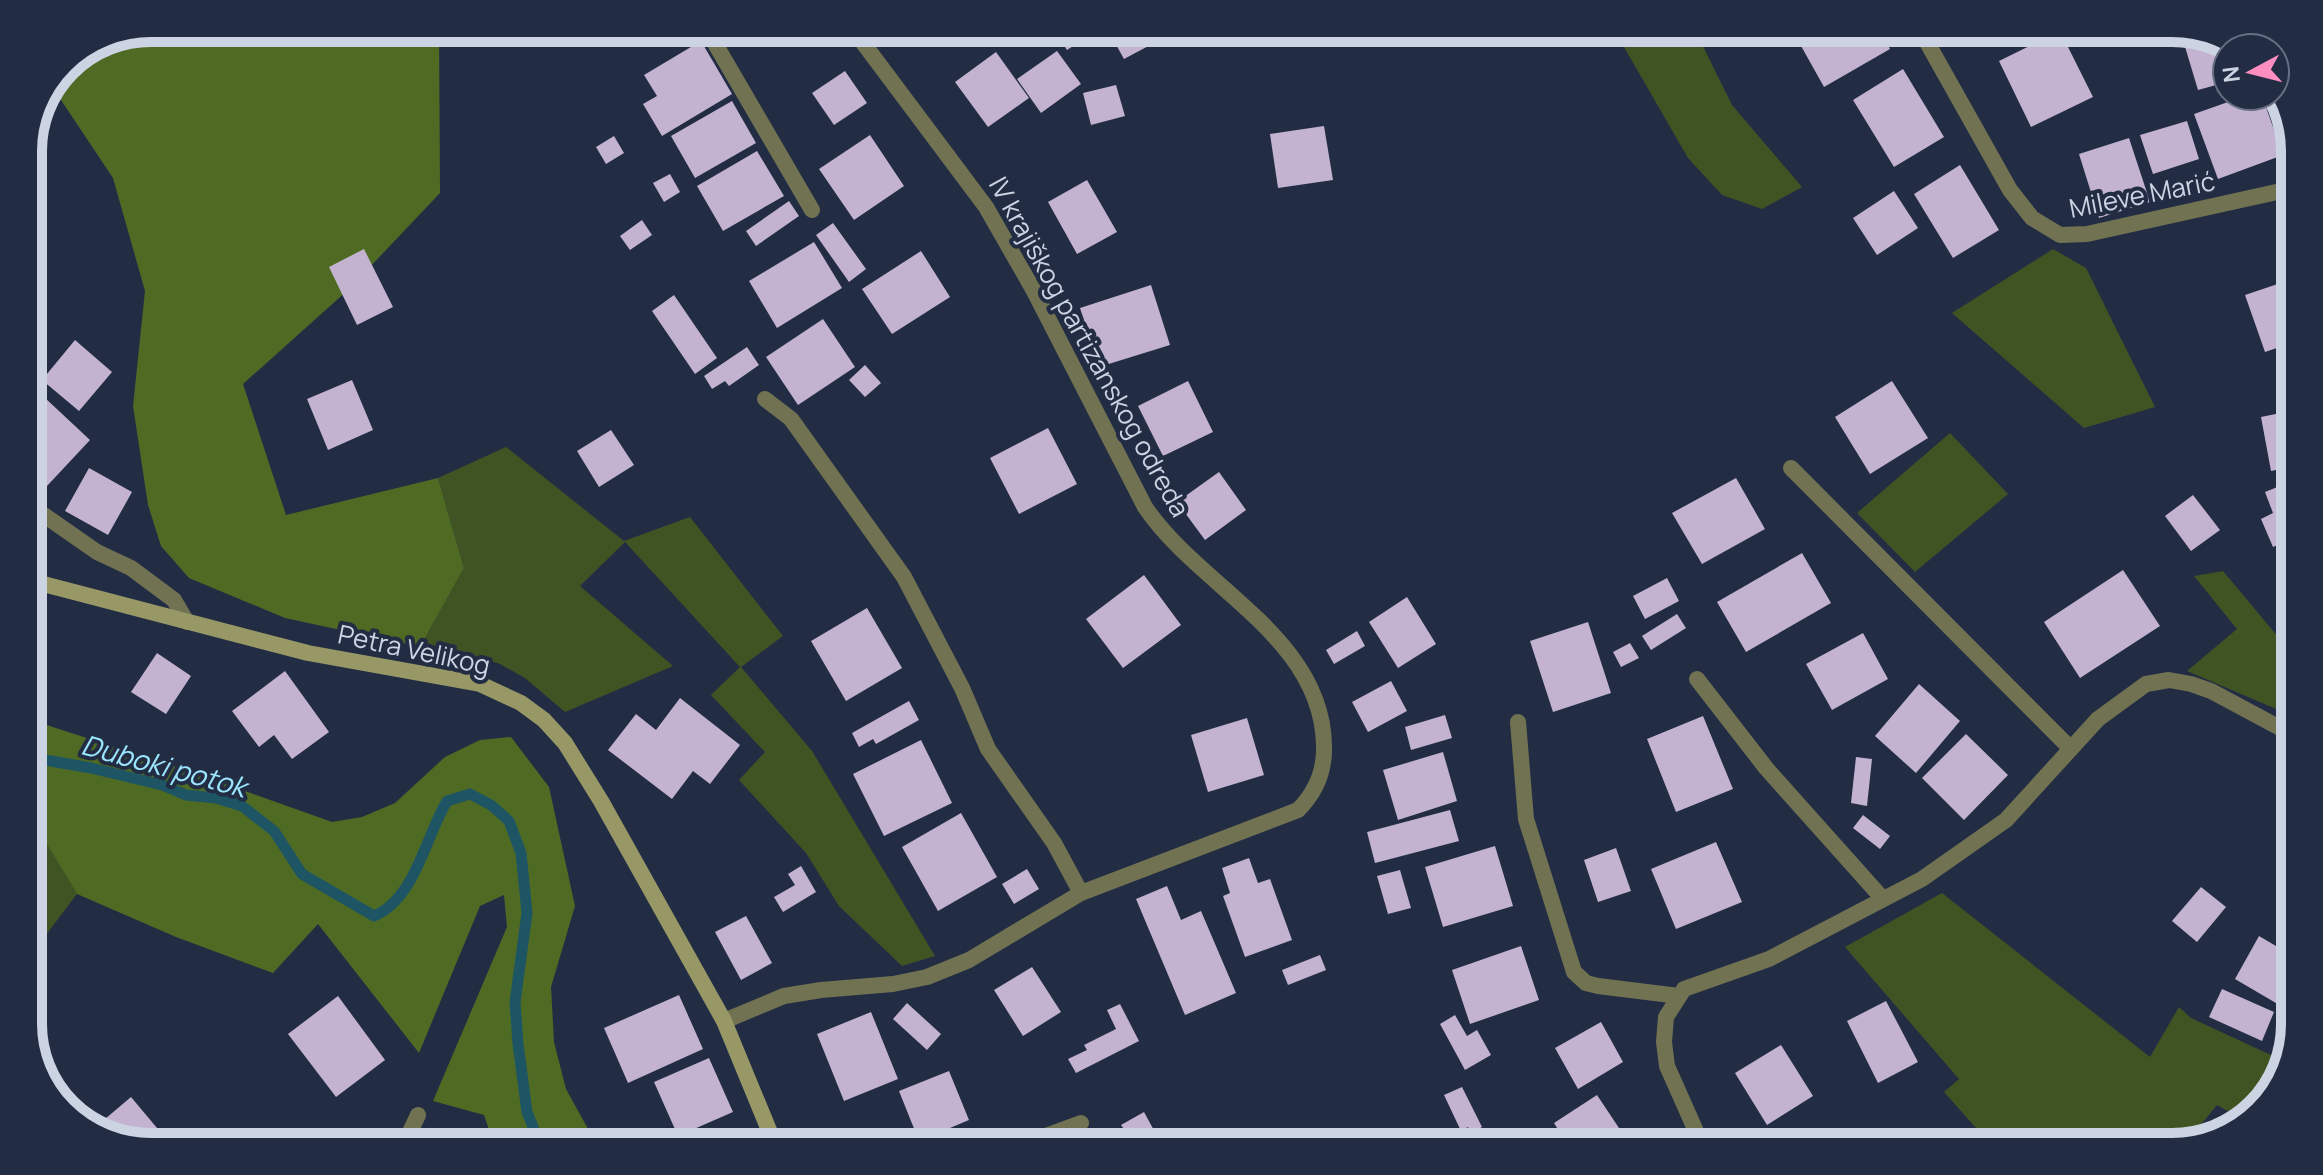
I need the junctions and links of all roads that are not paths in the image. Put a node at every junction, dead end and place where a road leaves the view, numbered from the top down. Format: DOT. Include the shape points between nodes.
graph roads {
  1 [pos="714,42"];
  2 [pos="863,42"];
  3 [pos="1927,42"];
  4 [pos="2281,191"];
  5 [pos="812,210"];
  6 [pos="765,399"];
  7 [pos="1791,468"];
  8 [pos="42,514"];
  9 [pos="42,584"];
  10 [pos="187,622"];
  11 [pos="1697,679"];
  12 [pos="1518,722"];
  13 [pos="2281,728"];
  14 [pos="2071,749"];
  15 [pos="1081,893"];
  16 [pos="1883,899"];
  17 [pos="1679,996"];
  18 [pos="724,1021"];
  19 [pos="418,1115"];
  20 [pos="1081,1123"];
  21 [pos="410,1133"];
  22 [pos="770,1133"];
  23 [pos="1054,1133"];
  24 [pos="1697,1133"];
  1 -- 5 [label="street"];
  2 -- 15 [label="street, IV krajiškog partizanskog odreda" via="986,207 1160,530 1275,636 1317,698 1321,773 1311,797 1298,810"];
  3 -- 4 [label="street, Mileve Marić" via="2010,190 2032,218 2060,235 2087,234"];
  6 -- 15 [label="street" via="791,419 904,577 988,749 1054,843"];
  7 -- 14 [label="street"];
  8 -- 10 [label="street" via="174,600"];
  9 -- 10 [label="street, Petra Velikog"];
  10 -- 18 [label="street, Petra Velikog" via="308,653 480,684 544,720 601,801"];
  11 -- 16 [label="street" via="1766,768"];
  12 -- 17 [label="street" via="1526,819 1574,972 1598,986"];
  13 -- 14 [label="street" via="2211,691 2169,680 2146,684 2125,697"];
  14 -- 16 [label="street" via="2006,820 1922,879"];
  15 -- 18 [label="street, IV krajiškog partizanskog odreda" via="969,960 927,977 784,996"];
  16 -- 17 [label="street" via="1769,959 1684,989"];
  17 -- 24 [label="street" via="1666,1017 1667,1066"];
  18 -- 22 [label="street, Petra Velikog"];
  19 -- 21 [label="street"];
  20 -- 23 [label="street"];
}
